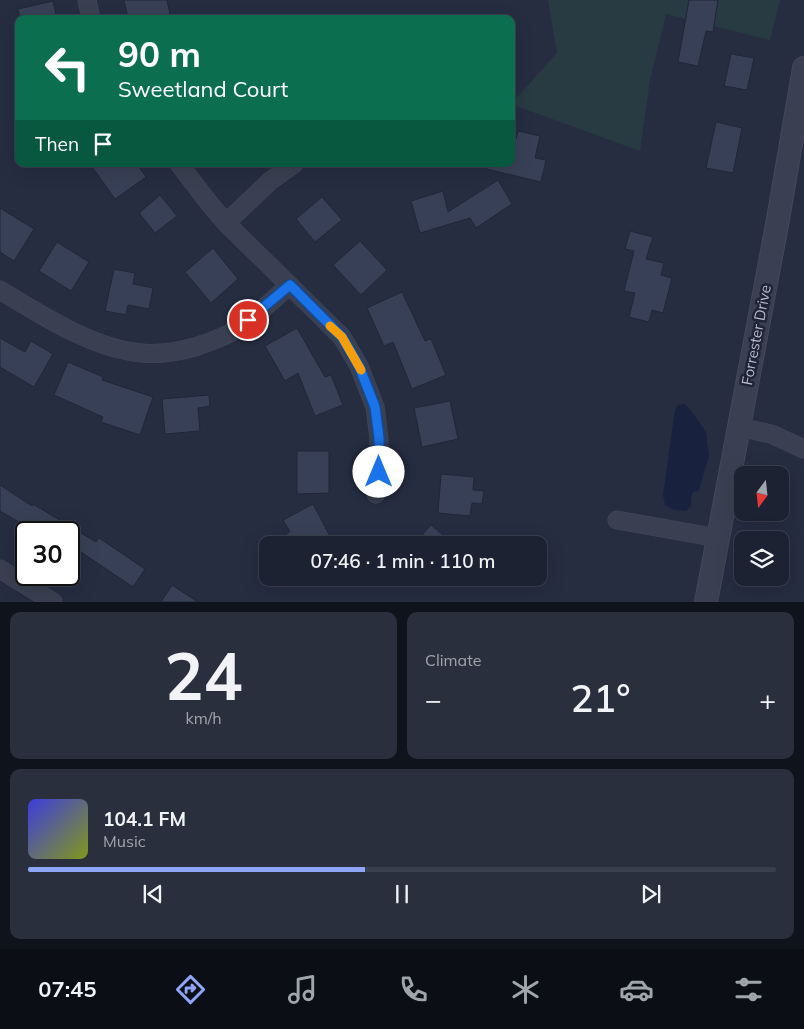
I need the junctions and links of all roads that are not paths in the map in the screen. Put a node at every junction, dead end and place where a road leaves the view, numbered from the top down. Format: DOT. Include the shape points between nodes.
graph roads {
  1 [pos="87,0"];
  2 [pos="90,15"];
  3 [pos="804,68"];
  4 [pos="181,167"];
  5 [pos="290,167"];
  6 [pos="226,223"];
  7 [pos="290,285"];
  8 [pos="0,290"];
  9 [pos="739,427"];
  10 [pos="804,449"];
  11 [pos="376,494"];
  12 [pos="617,520"];
  13 [pos="718,538"];
  14 [pos="0,569"];
  15 [pos="53,602"];
  16 [pos="706,602"];
  1 -- 2 [label="street"];
  3 -- 9 [label="street, Forrester Drive"];
  4 -- 6 [label="street"];
  5 -- 6 [label="street" via="270,181"];
  6 -- 7 [label="street"];
  7 -- 8 [label="street" via="231,332 211,342 167,353 141,353 88,339"];
  7 -- 11 [label="street" via="342,337 359,366 375,407 379,438"];
  9 -- 10 [label="street" via="770,434"];
  9 -- 13 [label="street, Forrester Drive"];
  12 -- 13 [label="street"];
  13 -- 16 [label="street, Forrester Drive"];
  14 -- 15 [label="street"];
}
